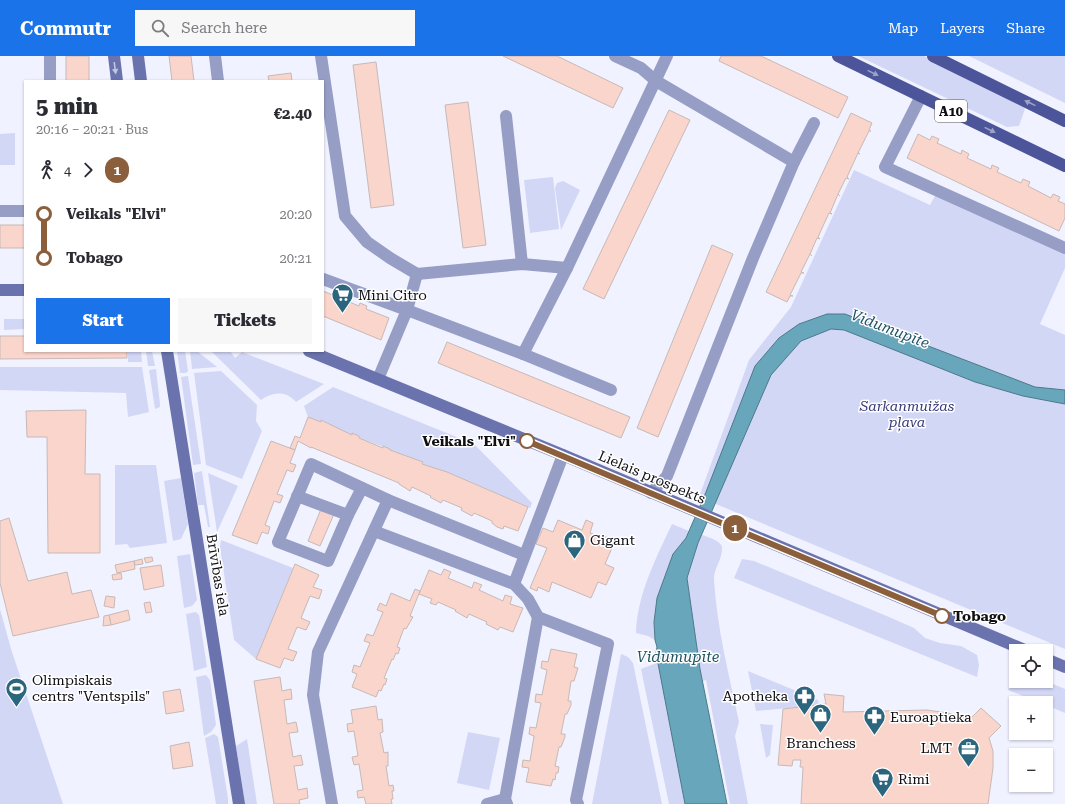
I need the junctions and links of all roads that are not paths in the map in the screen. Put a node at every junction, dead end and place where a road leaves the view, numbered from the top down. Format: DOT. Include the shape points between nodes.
graph roads {
  1 [pos="50,56"];
  2 [pos="114,56"];
  3 [pos="138,56"];
  4 [pos="215,56"];
  5 [pos="320,56"];
  6 [pos="615,56"];
  7 [pos="667,56"];
  8 [pos="838,56"];
  9 [pos="933,56"];
  10 [pos="50,80"];
  11 [pos="117,80"];
  12 [pos="141,80"];
  13 [pos="218,80"];
  14 [pos="324,80"];
  15 [pos="656,81"];
  16 [pos="324,82"];
  17 [pos="921,96"];
  18 [pos="506,116"];
  19 [pos="1065,120"];
  20 [pos="814,123"];
  21 [pos="794,162"];
  22 [pos="1065,166"];
  23 [pos="0,211"];
  24 [pos="24,211"];
  25 [pos="1065,248"];
  26 [pos="522,264"];
  27 [pos="567,268"];
  28 [pos="417,274"];
  29 [pos="324,279"];
  30 [pos="0,290"];
  31 [pos="24,290"];
  32 [pos="407,310"];
  33 [pos="167,352"];
  34 [pos="311,352"];
  35 [pos="523,354"];
  36 [pos="378,379"];
  37 [pos="611,390"];
  38 [pos="563,455"];
  39 [pos="362,488"];
  40 [pos="652,493"];
  41 [pos="297,496"];
  42 [pos="388,500"];
  43 [pos="348,515"];
  44 [pos="374,531"];
  45 [pos="524,555"];
  46 [pos="514,584"];
  47 [pos="538,617"];
  48 [pos="1010,644"];
  49 [pos="1053,662"];
  50 [pos="1065,667"];
  51 [pos="506,802"];
  52 [pos="239,804"];
  53 [pos="332,804"];
  54 [pos="487,804"];
  55 [pos="578,804"];
  1 -- 10 [label="street"];
  2 -- 11 [label="main road, one-way"];
  3 -- 12 [label="main road"];
  4 -- 13 [label="street"];
  5 -- 14 [label="street"];
  6 -- 15 [label="street" via="640,68"];
  7 -- 15 [label="street"];
  8 -- 17 [label="main road, A10, one-way"];
  19 -- 9 [label="main road, one-way"];
  15 -- 21 [label="street"];
  15 -- 27 [label="street"];
  16 -- 28 [label="street" via="345,216 367,242"];
  17 -- 22 [label="main road, A10, one-way"];
  17 -- 25 [label="street" via="885,167"];
  18 -- 26 [label="street"];
  20 -- 21 [label="street"];
  21 -- 40 [label="street" via="753,258 667,476"];
  23 -- 24 [label="street"];
  26 -- 27 [label="street"];
  26 -- 28 [label="street"];
  27 -- 35 [label="street"];
  28 -- 32 [label="street"];
  29 -- 32 [label="street"];
  30 -- 31 [label="main road"];
  32 -- 35 [label="street"];
  32 -- 36 [label="street"];
  33 -- 52 [label="main road, Brīvības iela"];
  34 -- 36 [label="main road, Lielais prospekts"];
  35 -- 37 [label="street"];
  36 -- 38 [label="main road, Lielais prospekts"];
  38 -- 40 [label="main road, Lielais prospekts"];
  38 -- 45 [label="street"];
  39 -- 41 [label="street" via="310,464"];
  39 -- 42 [label="street"];
  39 -- 43 [label="street"];
  40 -- 48 [label="main road, Lielais prospekts"];
  41 -- 43 [label="street"];
  41 -- 43 [label="street" via="278,542 328,562"];
  42 -- 44 [label="street"];
  42 -- 45 [label="street"];
  44 -- 46 [label="street"];
  44 -- 53 [label="street" via="318,652 313,695"];
  45 -- 46 [label="street"];
  46 -- 47 [label="street" via="528,599"];
  47 -- 51 [label="street"];
  47 -- 55 [label="street" via="608,644 576,800"];
  49 -- 50 [label="main road"];
  51 -- 54 [label="street"];
}
